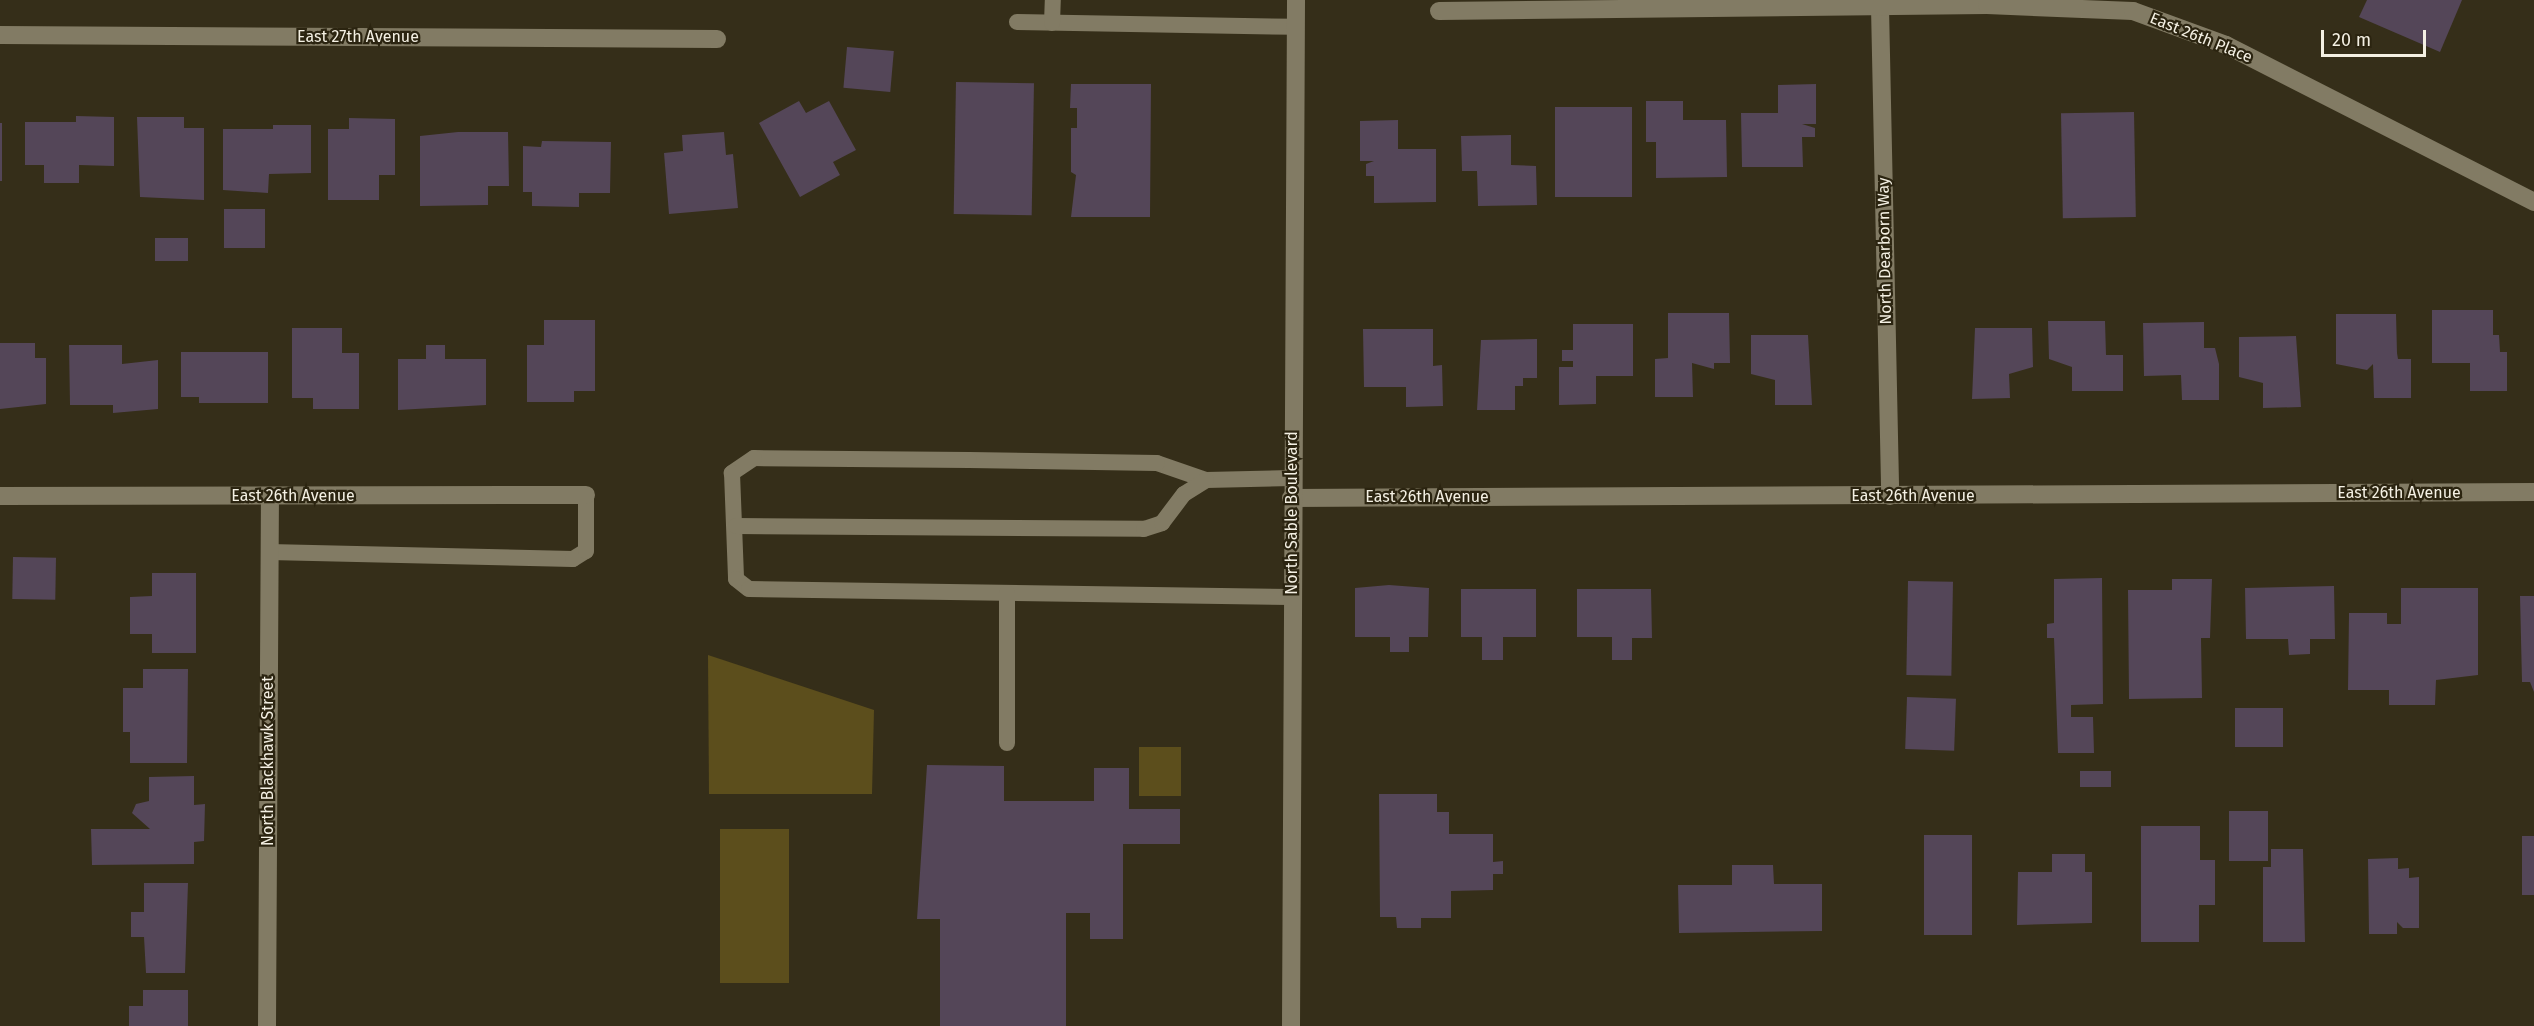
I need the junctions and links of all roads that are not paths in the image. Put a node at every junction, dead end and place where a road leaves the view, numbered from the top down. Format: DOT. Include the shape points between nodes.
graph roads {
  1 [pos="1053,0"];
  2 [pos="1296,0"];
  3 [pos="1880,7"];
  4 [pos="1439,11"];
  5 [pos="1017,22"];
  6 [pos="1053,23"];
  7 [pos="1295,27"];
  8 [pos="0,35"];
  9 [pos="717,39"];
  10 [pos="2534,202"];
  11 [pos="1291,478"];
  12 [pos="1206,480"];
  13 [pos="2534,492"];
  14 [pos="586,495"];
  15 [pos="0,496"];
  16 [pos="270,496"];
  17 [pos="1890,496"];
  18 [pos="1291,498"];
  19 [pos="736,526"];
  20 [pos="269,552"];
  21 [pos="1007,593"];
  22 [pos="1291,597"];
  23 [pos="1007,743"];
  24 [pos="267,1026"];
  25 [pos="1291,1026"];
  1 -- 6 [label="lane"];
  2 -- 7 [label="street, North Sable Boulevard"];
  3 -- 4 [label="street, East 26th Place"];
  3 -- 10 [label="street, East 26th Place" via="2133,11 2226,45"];
  3 -- 17 [label="street, North Dearborn Way"];
  5 -- 6 [label="lane"];
  6 -- 7 [label="lane"];
  7 -- 11 [label="street, North Sable Boulevard"];
  8 -- 9 [label="street, East 27th Avenue"];
  11 -- 12 [label="lane"];
  11 -- 18 [label="street, North Sable Boulevard"];
  12 -- 19 [label="lane" via="1184,494 1162,523 1144,529"];
  12 -- 19 [label="lane" via="1157,463 754,458 732,473"];
  13 -- 17 [label="street, East 26th Avenue"];
  14 -- 16 [label="street, East 26th Avenue"];
  14 -- 20 [label="lane" via="586,551 573,560"];
  15 -- 16 [label="street, East 26th Avenue"];
  16 -- 20 [label="street, North Blackhawk Street"];
  17 -- 18 [label="street, East 26th Avenue"];
  18 -- 22 [label="street, North Sable Boulevard"];
  19 -- 21 [label="lane" via="736,579 749,589"];
  20 -- 24 [label="street, North Blackhawk Street"];
  21 -- 22 [label="lane"];
  21 -- 23 [label="lane"];
  22 -- 25 [label="street, North Sable Boulevard"];
}
